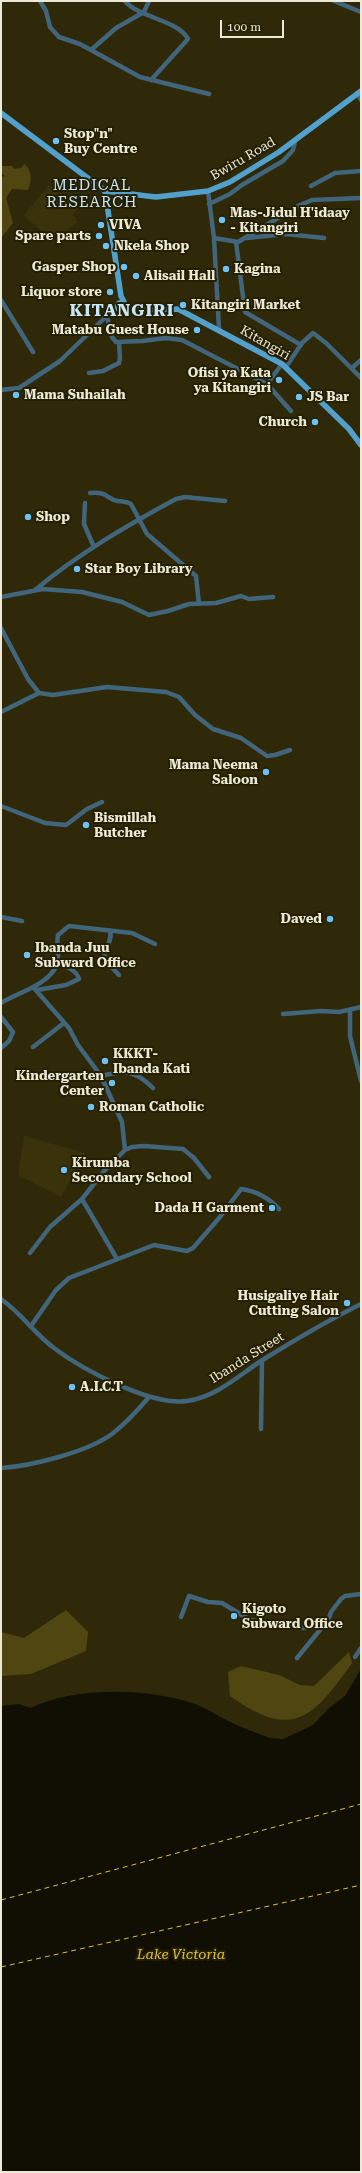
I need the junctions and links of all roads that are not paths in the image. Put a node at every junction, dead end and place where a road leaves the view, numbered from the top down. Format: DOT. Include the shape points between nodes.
graph roads {
  1 [pos="40,1"];
  2 [pos="125,1"];
  3 [pos="149,1"];
  4 [pos="334,1"];
  5 [pos="361,11"];
  6 [pos="144,12"];
  7 [pos="91,50"];
  8 [pos="152,80"];
  9 [pos="359,92"];
  10 [pos="209,94"];
  11 [pos="361,100"];
  12 [pos="1,113"];
  13 [pos="295,141"];
  14 [pos="361,170"];
  15 [pos="311,186"];
  16 [pos="105,191"];
  17 [pos="208,191"];
  18 [pos="361,198"];
  19 [pos="210,204"];
  20 [pos="214,238"];
  21 [pos="324,238"];
  22 [pos="244,239"];
  23 [pos="236,242"];
  24 [pos="1,300"];
  25 [pos="121,306"];
  26 [pos="107,317"];
  27 [pos="220,329"];
  28 [pos="119,342"];
  29 [pos="301,345"];
  30 [pos="33,352"];
  31 [pos="361,360"];
  32 [pos="284,365"];
  33 [pos="352,368"];
  34 [pos="89,373"];
  35 [pos="361,378"];
  36 [pos="267,384"];
  37 [pos="1,390"];
  38 [pos="291,411"];
  39 [pos="361,445"];
  40 [pos="90,493"];
  41 [pos="225,501"];
  42 [pos="86,503"];
  43 [pos="138,520"];
  44 [pos="94,547"];
  45 [pos="35,590"];
  46 [pos="273,596"];
  47 [pos="1,597"];
  48 [pos="199,604"];
  49 [pos="1,628"];
  50 [pos="39,694"];
  51 [pos="1,712"];
  52 [pos="290,750"];
  53 [pos="102,802"];
  54 [pos="1,806"];
  55 [pos="1,917"];
  56 [pos="22,920"];
  57 [pos="110,931"];
  58 [pos="155,944"];
  59 [pos="56,966"];
  60 [pos="118,975"];
  61 [pos="35,989"];
  62 [pos="2,1002"];
  63 [pos="361,1007"];
  64 [pos="350,1010"];
  65 [pos="283,1014"];
  66 [pos="1,1017"];
  67 [pos="64,1023"];
  68 [pos="33,1047"];
  69 [pos="1,1048"];
  70 [pos="101,1076"];
  71 [pos="361,1081"];
  72 [pos="153,1088"];
  73 [pos="125,1150"];
  74 [pos="210,1177"];
  75 [pos="82,1199"];
  76 [pos="279,1209"];
  77 [pos="30,1252"];
  78 [pos="117,1259"];
  79 [pos="1,1299"];
  80 [pos="361,1304"];
  81 [pos="31,1326"];
  82 [pos="262,1361"];
  83 [pos="149,1397"];
  84 [pos="261,1429"];
  85 [pos="1,1468"];
  86 [pos="361,1594"];
  87 [pos="181,1617"];
  88 [pos="324,1625"];
  89 [pos="361,1648"];
  90 [pos="355,1657"];
  91 [pos="297,1658"];
  1 -- 7 [label="street" via="56,36 75,41"];
  2 -- 6 [label="street"];
  3 -- 6 [label="street"];
  4 -- 5 [label="street"];
  6 -- 7 [label="street" via="116,28"];
  6 -- 8 [label="street" via="186,35 188,39"];
  7 -- 8 [label="street" via="128,72"];
  8 -- 10 [label="street"];
  9 -- 11 [label="street"];
  9 -- 13 [label="main road, Bwiru Road"];
  12 -- 16 [label="main road"];
  13 -- 17 [label="main road, Bwiru Road" via="236,179"];
  13 -- 19 [label="street" via="293,150 283,162"];
  14 -- 15 [label="street" via="335,173"];
  16 -- 17 [label="main road, Bwiru Road" via="156,197"];
  16 -- 25 [label="main road"];
  17 -- 19 [label="street"];
  18 -- 22 [label="street" via="324,199 304,203"];
  19 -- 20 [label="street"];
  20 -- 23 [label="street"];
  20 -- 27 [label="street"];
  21 -- 22 [label="street" via="286,234"];
  22 -- 23 [label="street"];
  23 -- 29 [label="street" via="245,312"];
  24 -- 30 [label="street"];
  25 -- 26 [label="street"];
  25 -- 27 [label="main road, Kitangiri" via="132,310 178,309"];
  26 -- 28 [label="street" via="112,337 114,341"];
  26 -- 37 [label="street" via="50,368 19,388"];
  27 -- 32 [label="main road, Kitangiri"];
  28 -- 34 [label="street" via="119,363 103,372"];
  28 -- 36 [label="street" via="178,339"];
  29 -- 32 [label="street"];
  29 -- 33 [label="street" via="311,334 315,334"];
  31 -- 33 [label="street"];
  32 -- 36 [label="street"];
  32 -- 39 [label="main road, Kitangiri" via="349,429"];
  33 -- 35 [label="street"];
  36 -- 38 [label="street"];
  40 -- 43 [label="street" via="102,493 116,501 129,503"];
  41 -- 43 [label="street" via="180,498"];
  42 -- 44 [label="street" via="84,524"];
  43 -- 44 [label="street"];
  43 -- 48 [label="street" via="150,538 196,576"];
  44 -- 45 [label="street"];
  45 -- 47 [label="street"];
  45 -- 48 [label="street" via="92,594 122,602 149,615 189,604"];
  46 -- 48 [label="street" via="249,599 237,597 216,603"];
  49 -- 50 [label="street" via="28,679"];
  50 -- 51 [label="street"];
  50 -- 52 [label="street" via="53,695 108,687 166,692 179,697 195,715 213,729 241,738 267,756"];
  53 -- 54 [label="street" via="87,809 66,825 45,823"];
  55 -- 56 [label="street"];
  57 -- 58 [label="street" via="132,933"];
  57 -- 59 [label="street" via="69,926 64,928 56,941"];
  57 -- 60 [label="street" via="112,936 105,949 104,959"];
  59 -- 61 [label="street"];
  59 -- 61 [label="street" via="65,965 78,974 79,979 66,985"];
  61 -- 62 [label="street"];
  61 -- 67 [label="street"];
  63 -- 64 [label="street"];
  64 -- 65 [label="street"];
  64 -- 71 [label="street" via="350,1036"];
  66 -- 69 [label="street" via="13,1032 9,1041"];
  67 -- 68 [label="street"];
  67 -- 70 [label="street"];
  70 -- 72 [label="street" via="125,1071 145,1080"];
  70 -- 73 [label="street" via="122,1122"];
  73 -- 74 [label="street" via="144,1146 183,1148"];
  73 -- 75 [label="street"];
  75 -- 77 [label="street" via="50,1226"];
  75 -- 78 [label="street"];
  76 -- 78 [label="street" via="265,1197 241,1189 193,1248 182,1251 154,1245"];
  78 -- 81 [label="street" via="69,1278 56,1290"];
  79 -- 81 [label="street, Ibanda Street"];
  80 -- 82 [label="street, Ibanda Street"];
  81 -- 83 [label="street, Ibanda Street" via="54,1348 94,1373"];
  82 -- 83 [label="street, Ibanda Street" via="219,1390 205,1396 187,1401"];
  82 -- 84 [label="street"];
  83 -- 85 [label="street" via="124,1423 97,1444 36,1463"];
  86 -- 88 [label="street" via="341,1599"];
  87 -- 88 [label="street" via="189,1596 194,1596 208,1602 222,1603 256,1622 303,1628"];
  88 -- 91 [label="street"];
  89 -- 90 [label="street"];
}
